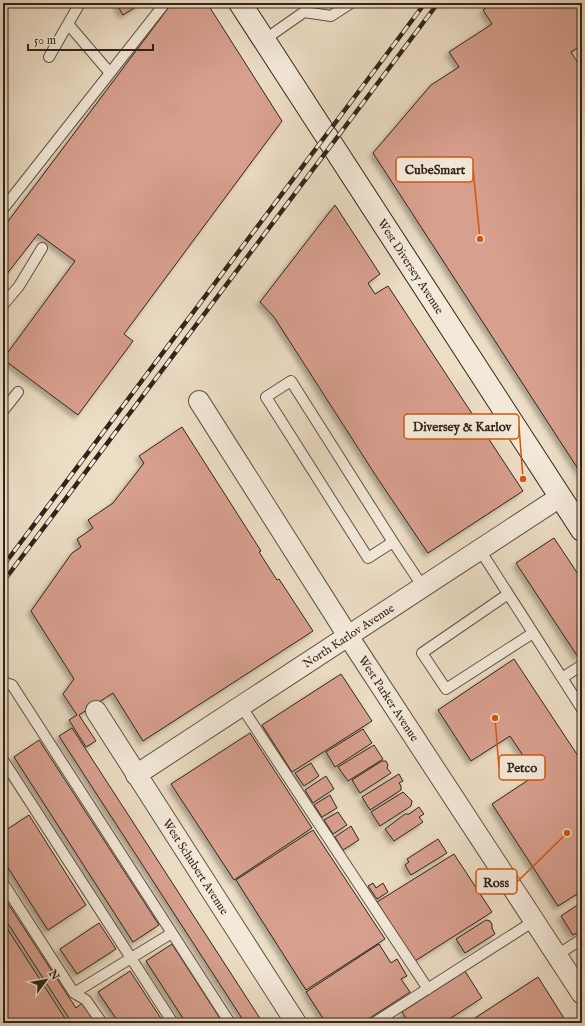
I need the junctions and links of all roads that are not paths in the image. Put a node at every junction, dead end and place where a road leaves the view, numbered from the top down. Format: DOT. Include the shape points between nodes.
graph roads {
  1 [pos="80,3"];
  2 [pos="165,3"];
  3 [pos="240,3"];
  4 [pos="351,3"];
  5 [pos="68,24"];
  6 [pos="264,40"];
  7 [pos="49,57"];
  8 [pos="110,73"];
  9 [pos="3,209"];
  10 [pos="42,248"];
  11 [pos="3,305"];
  12 [pos="18,392"];
  13 [pos="198,401"];
  14 [pos="3,411"];
  15 [pos="560,497"];
  16 [pos="582,530"];
  17 [pos="393,542"];
  18 [pos="480,550"];
  19 [pos="423,587"];
  20 [pos="508,594"];
  21 [pos="533,633"];
  22 [pos="348,636"];
  23 [pos="582,666"];
  24 [pos="562,678"];
  25 [pos="3,682"];
  26 [pos="241,706"];
  27 [pos="582,709"];
  28 [pos="96,711"];
  29 [pos="3,760"];
  30 [pos="136,775"];
  31 [pos="3,883"];
  32 [pos="534,921"];
  33 [pos="172,933"];
  34 [pos="582,939"];
  35 [pos="557,955"];
  36 [pos="131,959"];
  37 [pos="428,989"];
  38 [pos="74,993"];
  39 [pos="582,994"];
  40 [pos="102,1023"];
  41 [pos="173,1023"];
  42 [pos="230,1023"];
  43 [pos="296,1023"];
  44 [pos="374,1023"];
  1 -- 5 [label="lane"];
  2 -- 8 [label="lane"];
  3 -- 6 [label="main road, West Diversey Avenue"];
  4 -- 6 [label="lane" via="330,16 304,12"];
  5 -- 7 [label="lane"];
  5 -- 8 [label="lane"];
  6 -- 15 [label="main road, West Diversey Avenue"];
  8 -- 9 [label="lane"];
  10 -- 11 [label="lane" via="19,286"];
  12 -- 14 [label="lane"];
  13 -- 22 [label="street, West Parker Avenue"];
  15 -- 16 [label="main road, West Diversey Avenue"];
  15 -- 18 [label="street, North Karlov Avenue"];
  17 -- 17 [label="lane" via="291,381 266,397 368,558"];
  17 -- 19 [label="lane"];
  18 -- 19 [label="street, North Karlov Avenue"];
  18 -- 20 [label="lane"];
  19 -- 22 [label="street, North Karlov Avenue"];
  20 -- 21 [label="lane"];
  20 -- 21 [label="lane" via="422,653 446,690"];
  21 -- 24 [label="lane"];
  22 -- 26 [label="street, North Karlov Avenue"];
  22 -- 32 [label="street, West Parker Avenue"];
  23 -- 24 [label="lane"];
  24 -- 27 [label="lane"];
  25 -- 33 [label="lane" via="12,685"];
  26 -- 30 [label="street, North Karlov Avenue"];
  26 -- 37 [label="lane"];
  28 -- 30 [label="street, West Schubert Avenue"];
  29 -- 36 [label="lane"];
  30 -- 43 [label="street, West Schubert Avenue"];
  31 -- 38 [label="lane"];
  32 -- 35 [label="street, West Parker Avenue"];
  32 -- 37 [label="lane"];
  33 -- 36 [label="lane"];
  33 -- 42 [label="lane"];
  34 -- 35 [label="lane"];
  35 -- 39 [label="street, West Parker Avenue"];
  36 -- 38 [label="lane"];
  36 -- 41 [label="lane"];
  37 -- 44 [label="lane"];
  38 -- 40 [label="lane" via="86,1000"];
}
